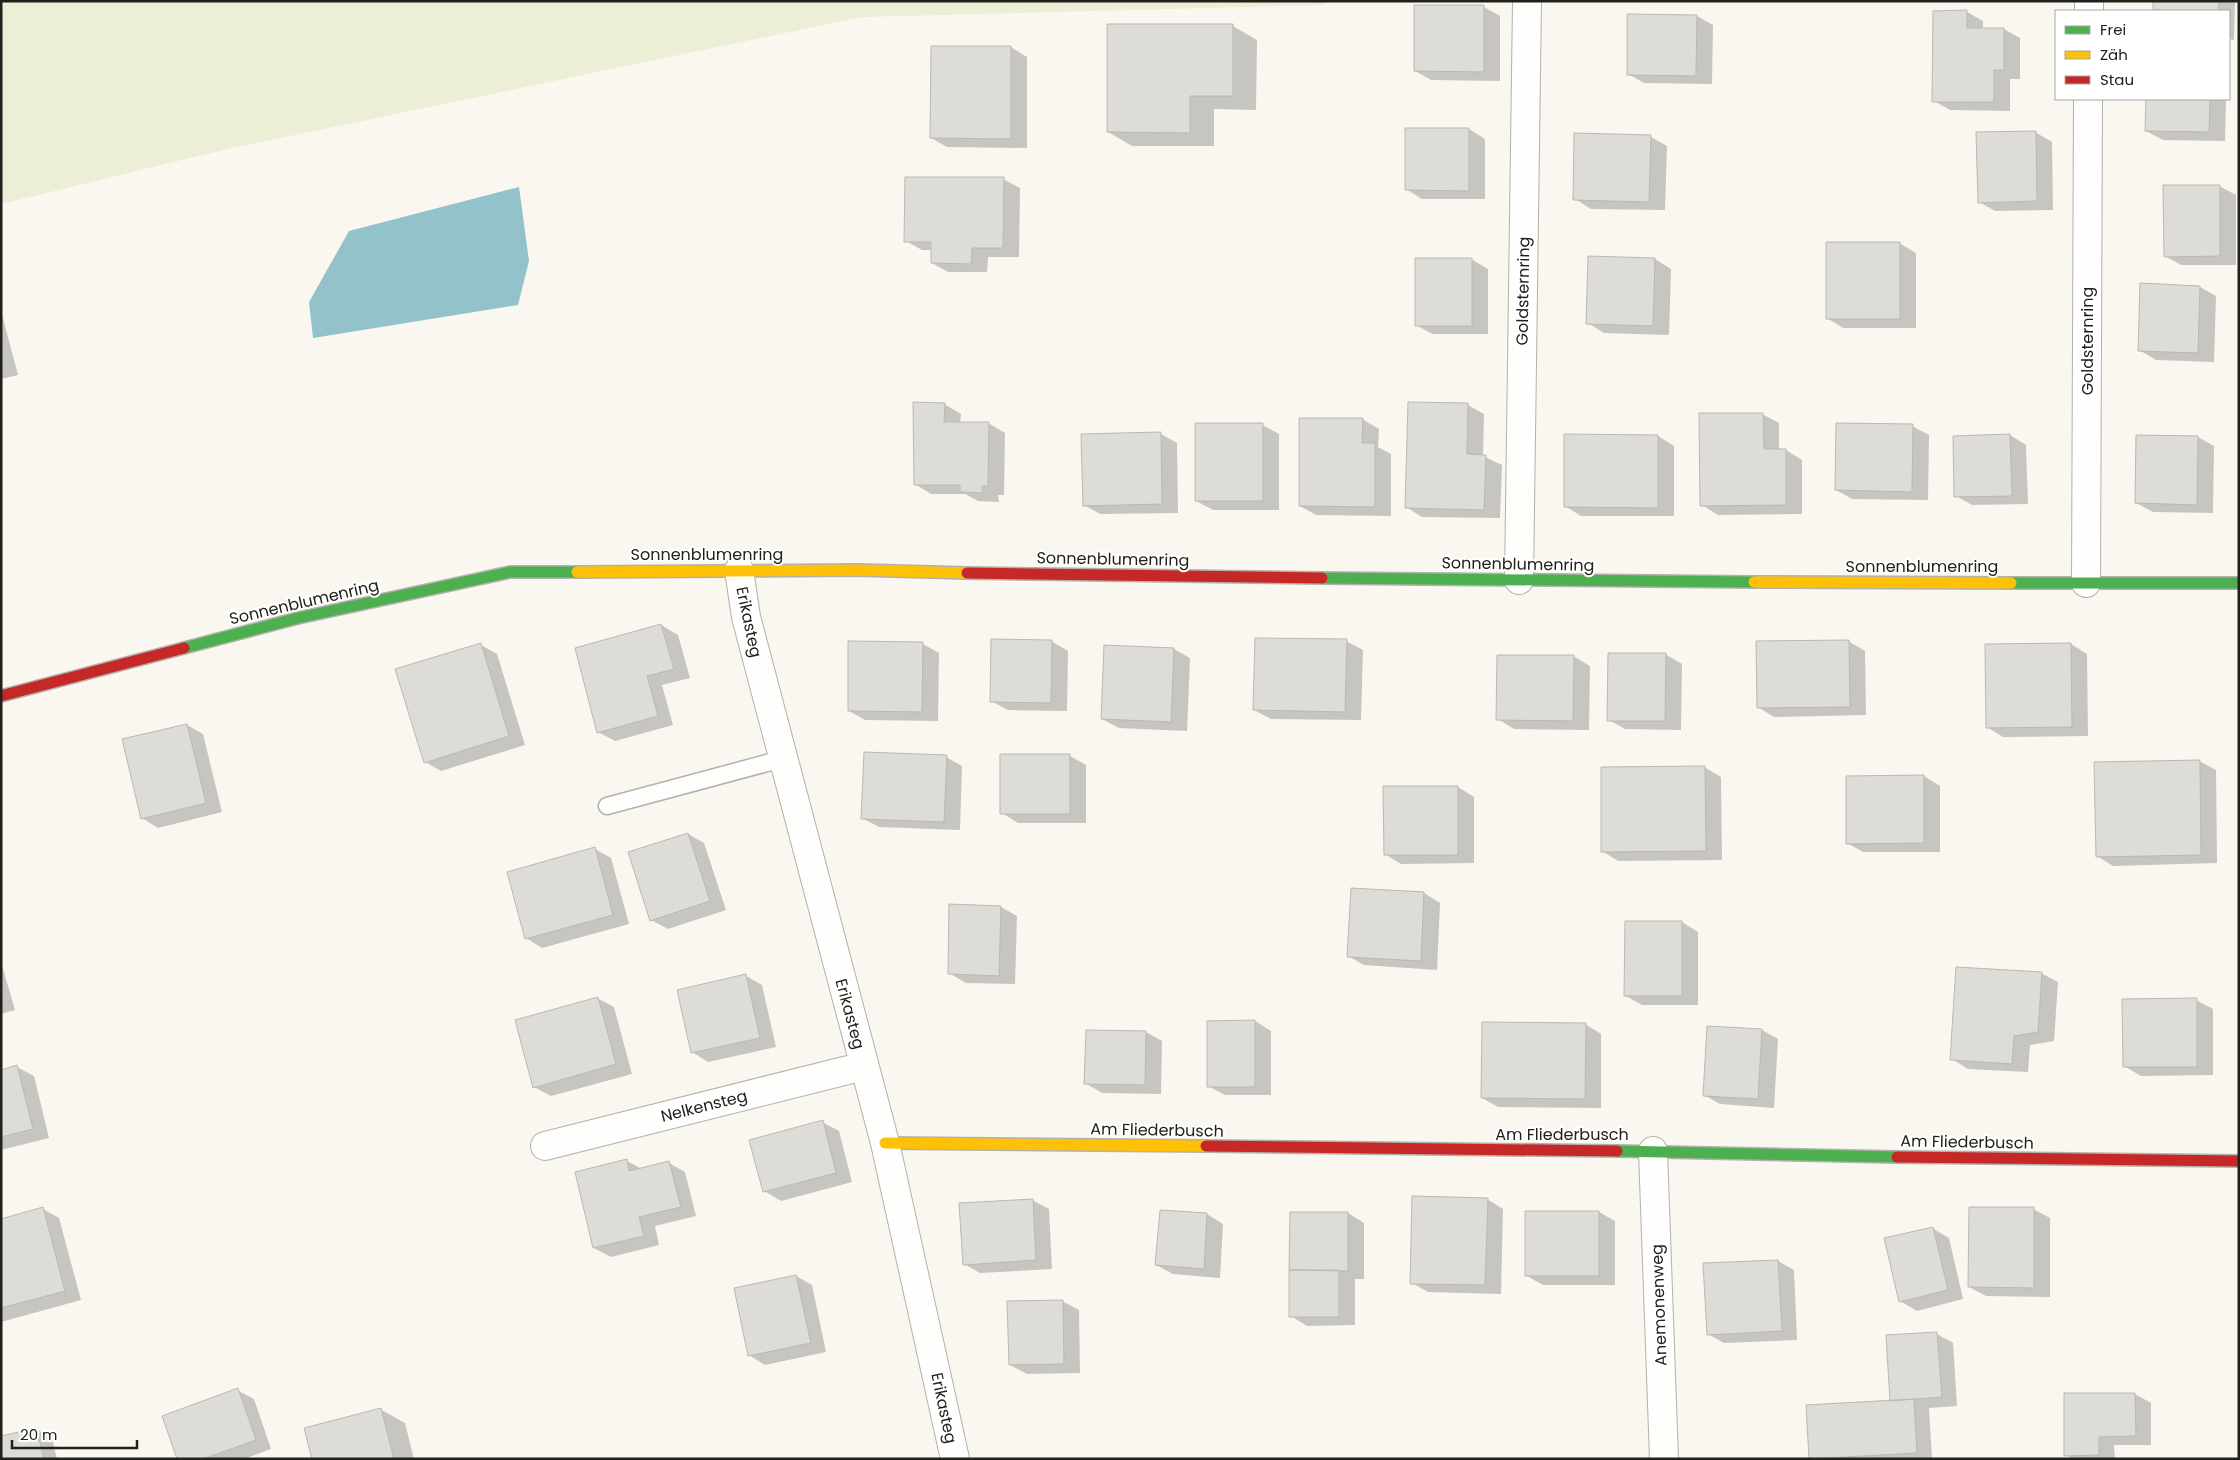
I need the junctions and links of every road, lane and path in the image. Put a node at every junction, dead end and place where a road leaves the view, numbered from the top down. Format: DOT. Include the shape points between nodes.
graph roads {
  1 [pos="1527,1"];
  2 [pos="2088,100"];
  3 [pos="739,570"];
  4 [pos="1519,580"];
  5 [pos="2239,582"];
  6 [pos="2086,583"];
  7 [pos="1,696"];
  8 [pos="782,759"];
  9 [pos="608,806"];
  10 [pos="864,1066"];
  11 [pos="885,1143"];
  12 [pos="545,1146"];
  13 [pos="1653,1151"];
  14 [pos="2239,1161"];
  15 [pos="955,1459"];
  16 [pos="1664,1459"];
  1 -- 4 [label="street, Goldsternring"];
  2 -- 6 [label="street, Goldsternring"];
  3 -- 4 [label="street, Sonnenblumenring"];
  3 -- 7 [label="street, Sonnenblumenring" via="510,572 298,618"];
  3 -- 8 [label="street, Erikasteg" via="746,617"];
  4 -- 6 [label="street, Sonnenblumenring"];
  5 -- 6 [label="street, Sonnenblumenring"];
  8 -- 9 [label="lane"];
  8 -- 10 [label="street, Erikasteg"];
  10 -- 11 [label="street, Erikasteg"];
  10 -- 12 [label="street, Nelkensteg"];
  11 -- 13 [label="street, Am Fliederbusch"];
  11 -- 15 [label="street, Erikasteg"];
  13 -- 14 [label="street, Am Fliederbusch" via="1960,1159"];
  13 -- 16 [label="street, Anemonenweg"];
}
